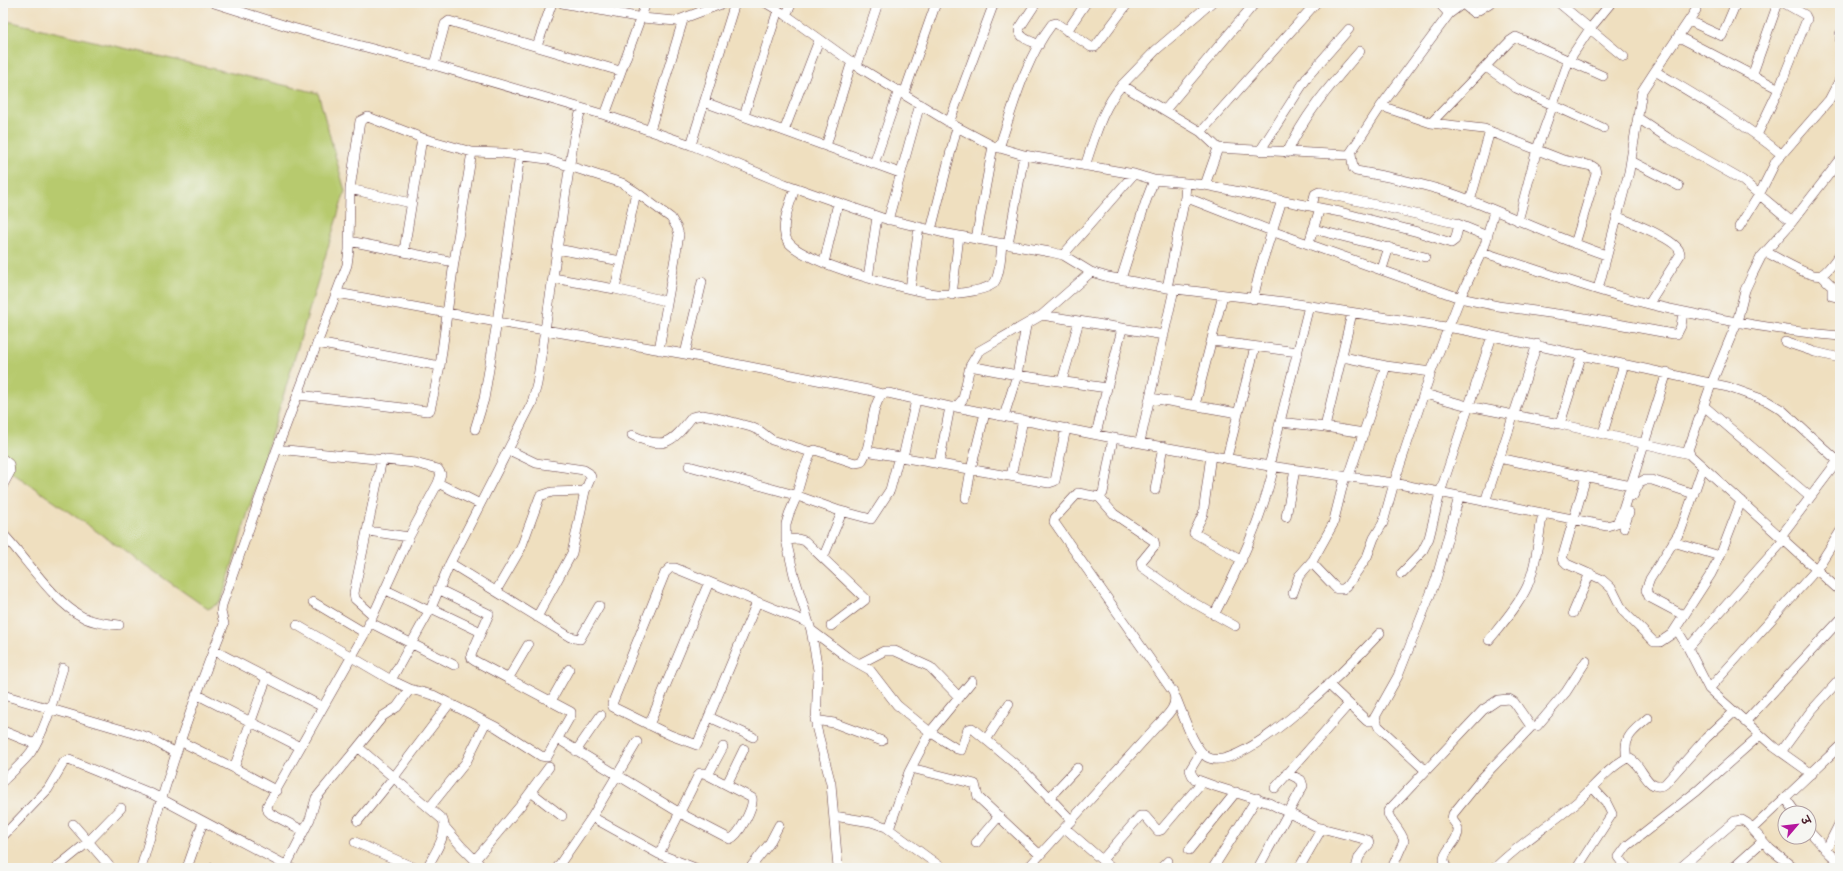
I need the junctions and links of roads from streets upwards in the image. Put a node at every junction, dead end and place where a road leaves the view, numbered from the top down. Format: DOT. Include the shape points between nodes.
graph roads {
  1 [pos="214,3"];
  2 [pos="552,3"];
  3 [pos="646,3"];
  4 [pos="724,3"];
  5 [pos="735,3"];
  6 [pos="766,3"];
  7 [pos="792,3"];
  8 [pos="878,3"];
  9 [pos="936,3"];
  10 [pos="994,3"];
  11 [pos="1036,3"];
  12 [pos="1086,3"];
  13 [pos="1128,3"];
  14 [pos="1211,3"];
  15 [pos="1254,3"];
  16 [pos="1316,3"];
  17 [pos="1439,3"];
  18 [pos="1490,3"];
  19 [pos="1559,3"];
  20 [pos="1611,3"];
  21 [pos="1736,3"];
  22 [pos="1778,3"];
  23 [pos="1784,3"];
  24 [pos="567,4"];
  25 [pos="778,10"];
  26 [pos="1696,10"];
  27 [pos="1449,14"];
  28 [pos="786,15"];
  29 [pos="642,18"];
  30 [pos="683,20"];
  31 [pos="1689,21"];
  32 [pos="1349,29"];
  33 [pos="1589,30"];
  34 [pos="1067,31"];
  35 [pos="1840,34"];
  36 [pos="1679,37"];
  37 [pos="1840,39"];
  38 [pos="819,40"];
  39 [pos="1039,45"];
  40 [pos="537,46"];
  41 [pos="1360,51"];
  42 [pos="1624,57"];
  43 [pos="1569,60"];
  44 [pos="854,63"];
  45 [pos="434,65"];
  46 [pos="1486,67"];
  47 [pos="620,71"];
  48 [pos="1655,71"];
  49 [pos="1603,76"];
  50 [pos="1752,76"];
  51 [pos="1840,79"];
  52 [pos="1122,85"];
  53 [pos="1779,90"];
  54 [pos="902,92"];
  55 [pos="704,102"];
  56 [pos="920,104"];
  57 [pos="1552,105"];
  58 [pos="1381,106"];
  59 [pos="580,109"];
  60 [pos="1165,110"];
  61 [pos="604,115"];
  62 [pos="744,116"];
  63 [pos="1638,118"];
  64 [pos="1431,123"];
  65 [pos="953,125"];
  66 [pos="1603,128"];
  67 [pos="650,130"];
  68 [pos="784,131"];
  69 [pos="1490,131"];
  70 [pos="1201,132"];
  71 [pos="1758,134"];
  72 [pos="422,138"];
  73 [pos="691,145"];
  74 [pos="826,146"];
  75 [pos="996,147"];
  76 [pos="1218,148"];
  77 [pos="1537,149"];
  78 [pos="1260,151"];
  79 [pos="472,152"];
  80 [pos="1288,153"];
  81 [pos="1351,153"];
  82 [pos="520,154"];
  83 [pos="1781,154"];
  84 [pos="1024,155"];
  85 [pos="1840,160"];
  86 [pos="1631,161"];
  87 [pos="874,164"];
  88 [pos="570,165"];
  89 [pos="1085,166"];
  90 [pos="900,173"];
  91 [pos="1134,174"];
  92 [pos="1154,180"];
  93 [pos="1186,183"];
  94 [pos="1205,185"];
  95 [pos="1679,186"];
  96 [pos="795,188"];
  97 [pos="350,190"];
  98 [pos="636,192"];
  99 [pos="1759,195"];
  100 [pos="1185,197"];
  101 [pos="1282,200"];
  102 [pos="1470,201"];
  103 [pos="411,203"];
  104 [pos="838,203"];
  105 [pos="1316,207"];
  106 [pos="1494,211"];
  107 [pos="877,217"];
  108 [pos="1618,217"];
  109 [pos="888,220"];
  110 [pos="1518,221"];
  111 [pos="1792,222"];
  112 [pos="1459,225"];
  113 [pos="919,227"];
  114 [pos="1739,227"];
  115 [pos="1314,229"];
  116 [pos="931,230"];
  117 [pos="1270,233"];
  118 [pos="959,236"];
  119 [pos="1487,236"];
  120 [pos="976,239"];
  121 [pos="349,241"];
  122 [pos="1309,243"];
  123 [pos="1005,244"];
  124 [pos="1575,244"];
  125 [pos="1389,247"];
  126 [pos="557,249"];
  127 [pos="404,250"];
  128 [pos="1482,252"];
  129 [pos="1766,252"];
  130 [pos="1840,254"];
  131 [pos="1063,255"];
  132 [pos="1606,255"];
  133 [pos="1425,257"];
  134 [pos="621,261"];
  135 [pos="454,262"];
  136 [pos="824,263"];
  137 [pos="1382,269"];
  138 [pos="1091,272"];
  139 [pos="1821,274"];
  140 [pos="553,278"];
  141 [pos="868,278"];
  142 [pos="1121,279"];
  143 [pos="702,282"];
  144 [pos="615,289"];
  145 [pos="910,289"];
  146 [pos="1171,289"];
  147 [pos="1598,289"];
  148 [pos="337,293"];
  149 [pos="952,295"];
  150 [pos="1223,295"];
  151 [pos="1253,298"];
  152 [pos="1460,298"];
  153 [pos="1840,298"];
  154 [pos="666,301"];
  155 [pos="1650,304"];
  156 [pos="1309,306"];
  157 [pos="1683,312"];
  158 [pos="448,313"];
  159 [pos="1352,313"];
  160 [pos="1042,315"];
  161 [pos="1079,321"];
  162 [pos="498,322"];
  163 [pos="1736,322"];
  164 [pos="1026,326"];
  165 [pos="1448,327"];
  166 [pos="1122,328"];
  167 [pos="545,330"];
  168 [pos="1164,336"];
  169 [pos="1492,336"];
  170 [pos="1840,336"];
  171 [pos="1212,341"];
  172 [pos="1785,342"];
  173 [pos="317,343"];
  174 [pos="1537,344"];
  175 [pos="1255,347"];
  176 [pos="659,350"];
  177 [pos="1298,352"];
  178 [pos="685,354"];
  179 [pos="1582,354"];
  180 [pos="1343,357"];
  181 [pos="1840,358"];
  182 [pos="1624,364"];
  183 [pos="440,366"];
  184 [pos="970,366"];
  185 [pos="1386,366"];
  186 [pos="1431,372"];
  187 [pos="1667,372"];
  188 [pos="1017,375"];
  189 [pos="1062,381"];
  190 [pos="1712,382"];
  191 [pos="1107,388"];
  192 [pos="882,394"];
  193 [pos="1425,394"];
  194 [pos="299,395"];
  195 [pos="1151,398"];
  196 [pos="916,400"];
  197 [pos="1195,405"];
  198 [pos="1468,406"];
  199 [pos="1704,406"];
  200 [pos="953,407"];
  201 [pos="985,413"];
  202 [pos="1238,413"];
  203 [pos="1513,415"];
  204 [pos="1004,416"];
  205 [pos="1023,420"];
  206 [pos="1280,422"];
  207 [pos="1560,424"];
  208 [pos="1325,427"];
  209 [pos="1066,428"];
  210 [pos="475,429"];
  211 [pos="1364,433"];
  212 [pos="632,434"];
  213 [pos="1096,434"];
  214 [pos="1603,434"];
  215 [pos="1113,438"];
  216 [pos="1140,442"];
  217 [pos="1644,443"];
  218 [pos="1163,446"];
  219 [pos="277,449"];
  220 [pos="509,450"];
  221 [pos="866,451"];
  222 [pos="811,452"];
  223 [pos="1689,454"];
  224 [pos="1211,455"];
  225 [pos="901,457"];
  226 [pos="1227,457"];
  227 [pos="1499,458"];
  228 [pos="3,459"];
  229 [pos="382,460"];
  230 [pos="1839,461"];
  231 [pos="939,464"];
  232 [pos="689,466"];
  233 [pos="1272,466"];
  234 [pos="1703,467"];
  235 [pos="971,469"];
  236 [pos="1296,470"];
  237 [pos="1011,476"];
  238 [pos="1347,476"];
  239 [pos="1586,477"];
  240 [pos="438,483"];
  241 [pos="1394,483"];
  242 [pos="3,485"];
  243 [pos="1632,486"];
  244 [pos="1155,490"];
  245 [pos="585,491"];
  246 [pos="1440,493"];
  247 [pos="1694,494"];
  248 [pos="795,495"];
  249 [pos="1099,497"];
  250 [pos="1458,497"];
  251 [pos="1810,497"];
  252 [pos="966,498"];
  253 [pos="1741,501"];
  254 [pos="1485,502"];
  255 [pos="480,504"];
  256 [pos="842,512"];
  257 [pos="1543,514"];
  258 [pos="1286,517"];
  259 [pos="1574,520"];
  260 [pos="1624,528"];
  261 [pos="368,531"];
  262 [pos="1840,532"];
  263 [pos="3,534"];
  264 [pos="409,537"];
  265 [pos="1783,538"];
  266 [pos="786,540"];
  267 [pos="1673,542"];
  268 [pos="1720,556"];
  269 [pos="823,558"];
  270 [pos="1242,560"];
  271 [pos="1312,562"];
  272 [pos="450,563"];
  273 [pos="1816,570"];
  274 [pos="1590,573"];
  275 [pos="1401,574"];
  276 [pos="709,582"];
  277 [pos="438,589"];
  278 [pos="386,590"];
  279 [pos="496,591"];
  280 [pos="1840,591"];
  281 [pos="1294,593"];
  282 [pos="313,602"];
  283 [pos="757,602"];
  284 [pos="599,606"];
  285 [pos="430,609"];
  286 [pos="1573,613"];
  287 [pos="1214,615"];
  288 [pos="1683,615"];
  289 [pos="537,617"];
  290 [pos="371,618"];
  291 [pos="1840,620"];
  292 [pos="119,624"];
  293 [pos="297,625"];
  294 [pos="810,626"];
  295 [pos="831,626"];
  296 [pos="1234,626"];
  297 [pos="1676,628"];
  298 [pos="481,632"];
  299 [pos="365,633"];
  300 [pos="1380,633"];
  301 [pos="1489,640"];
  302 [pos="411,645"];
  303 [pos="528,645"];
  304 [pos="1688,648"];
  305 [pos="213,650"];
  306 [pos="351,657"];
  307 [pos="1586,660"];
  308 [pos="859,664"];
  309 [pos="454,665"];
  310 [pos="63,668"];
  311 [pos="568,669"];
  312 [pos="267,677"];
  313 [pos="508,679"];
  314 [pos="1840,679"];
  315 [pos="391,680"];
  316 [pos="972,681"];
  317 [pos="1328,684"];
  318 [pos="410,689"];
  319 [pos="1709,689"];
  320 [pos="196,694"];
  321 [pos="3,695"];
  322 [pos="959,697"];
  323 [pos="1176,698"];
  324 [pos="551,701"];
  325 [pos="449,704"];
  326 [pos="1009,704"];
  327 [pos="1349,704"];
  328 [pos="323,707"];
  329 [pos="50,710"];
  330 [pos="1734,712"];
  331 [pos="601,715"];
  332 [pos="709,717"];
  333 [pos="1375,717"];
  334 [pos="1648,718"];
  335 [pos="815,720"];
  336 [pos="486,722"];
  337 [pos="1744,722"];
  338 [pos="249,723"];
  339 [pos="649,725"];
  340 [pos="1532,726"];
  341 [pos="3,731"];
  342 [pos="930,732"];
  343 [pos="1760,735"];
  344 [pos="753,737"];
  345 [pos="558,739"];
  346 [pos="986,740"];
  347 [pos="180,741"];
  348 [pos="882,741"];
  349 [pos="637,742"];
  350 [pos="35,744"];
  351 [pos="1840,746"];
  352 [pos="300,747"];
  353 [pos="358,747"];
  354 [pos="723,747"];
  355 [pos="744,749"];
  356 [pos="576,751"];
  357 [pos="1201,752"];
  358 [pos="1781,752"];
  359 [pos="176,753"];
  360 [pos="1627,758"];
  361 [pos="549,767"];
  362 [pos="234,768"];
  363 [pos="911,768"];
  364 [pos="1077,768"];
  365 [pos="1425,770"];
  366 [pos="1287,773"];
  367 [pos="1812,774"];
  368 [pos="708,775"];
  369 [pos="618,776"];
  370 [pos="394,777"];
  371 [pos="3,781"];
  372 [pos="1202,782"];
  373 [pos="727,784"];
  374 [pos="1275,788"];
  375 [pos="1592,788"];
  376 [pos="277,791"];
  377 [pos="531,792"];
  378 [pos="1236,792"];
  379 [pos="1049,798"];
  380 [pos="1257,798"];
  381 [pos="161,799"];
  382 [pos="1786,799"];
  383 [pos="1790,805"];
  384 [pos="430,807"];
  385 [pos="121,808"];
  386 [pos="1288,812"];
  387 [pos="680,813"];
  388 [pos="562,816"];
  389 [pos="834,816"];
  390 [pos="999,816"];
  391 [pos="592,817"];
  392 [pos="358,821"];
  393 [pos="1072,821"];
  394 [pos="203,822"];
  395 [pos="1840,822"];
  396 [pos="73,824"];
  397 [pos="779,825"];
  398 [pos="444,826"];
  399 [pos="1065,828"];
  400 [pos="1322,828"];
  401 [pos="889,829"];
  402 [pos="1752,829"];
  403 [pos="304,831"];
  404 [pos="3,836"];
  405 [pos="1817,839"];
  406 [pos="1763,841"];
  407 [pos="88,842"];
  408 [pos="355,842"];
  409 [pos="976,843"];
  410 [pos="1189,850"];
  411 [pos="1826,850"];
  412 [pos="659,854"];
  413 [pos="1040,855"];
  414 [pos="475,860"];
  415 [pos="1102,860"];
  416 [pos="1168,861"];
  417 [pos="1840,863"];
  418 [pos="288,867"];
  419 [pos="56,868"];
  420 [pos="111,868"];
  421 [pos="141,868"];
  422 [pos="187,868"];
  423 [pos="416,868"];
  424 [pos="428,868"];
  425 [pos="483,868"];
  426 [pos="557,868"];
  427 [pos="695,868"];
  428 [pos="750,868"];
  429 [pos="838,868"];
  430 [pos="942,868"];
  431 [pos="1028,868"];
  432 [pos="1111,868"];
  433 [pos="1161,868"];
  434 [pos="1213,868"];
  435 [pos="1259,868"];
  436 [pos="1299,868"];
  437 [pos="1356,868"];
  438 [pos="1392,868"];
  439 [pos="1447,868"];
  440 [pos="1495,868"];
  441 [pos="1577,868"];
  442 [pos="1627,868"];
  443 [pos="1680,868"];
  444 [pos="1733,868"];
  445 [pos="1794,868"];
  1 -- 45 [label="street" via="293,28"];
  2 -- 40 [label="street"];
  3 -- 29 [label="street"];
  4 -- 30 [label="street"];
  5 -- 55 [label="street"];
  6 -- 25 [label="street"];
  7 -- 28 [label="street"];
  8 -- 44 [label="street"];
  9 -- 54 [label="street"];
  10 -- 65 [label="street"];
  11 -- 39 [label="street" via="1019,32 1021,36"];
  12 -- 34 [label="street"];
  13 -- 34 [label="street" via="1095,47"];
  14 -- 52 [label="street" via="1156,50"];
  15 -- 60 [label="street"];
  16 -- 70 [label="street"];
  17 -- 27 [label="street"];
  18 -- 27 [label="street" via="1474,13 1461,5"];
  19 -- 33 [label="street"];
  20 -- 33 [label="street"];
  21 -- 31 [label="street" via="1722,36"];
  22 -- 50 [label="street"];
  23 -- 53 [label="street" via="1805,15 1807,19"];
  24 -- 29 [label="street"];
  25 -- 28 [label="street"];
  25 -- 62 [label="street"];
  26 -- 31 [label="street"];
  27 -- 58 [label="street"];
  28 -- 38 [label="street"];
  29 -- 30 [label="street"];
  29 -- 47 [label="street"];
  30 -- 67 [label="street"];
  31 -- 36 [label="street"];
  32 -- 78 [label="street" via="1308,76"];
  33 -- 42 [label="street"];
  33 -- 43 [label="street"];
  34 -- 39 [label="street" via="1056,23 1052,24"];
  35 -- 37 [label="street"];
  36 -- 48 [label="street"];
  36 -- 50 [label="street"];
  38 -- 44 [label="street"];
  38 -- 68 [label="street"];
  39 -- 75 [label="street"];
  40 -- 45 [label="street" via="449,21 445,24"];
  40 -- 47 [label="street"];
  41 -- 80 [label="street" via="1312,107"];
  43 -- 46 [label="street" via="1516,37"];
  43 -- 49 [label="street"];
  43 -- 57 [label="street"];
  44 -- 54 [label="street"];
  44 -- 74 [label="street"];
  45 -- 59 [label="street"];
  46 -- 57 [label="street" via="1516,88"];
  46 -- 64 [label="street"];
  47 -- 61 [label="street"];
  48 -- 63 [label="street" via="1642,91"];
  48 -- 71 [label="street"];
  50 -- 53 [label="street"];
  51 -- 83 [label="street" via="1829,100"];
  52 -- 60 [label="street"];
  52 -- 89 [label="street" via="1104,111"];
  53 -- 71 [label="street"];
  54 -- 56 [label="street"];
  54 -- 87 [label="street"];
  55 -- 62 [label="street"];
  55 -- 73 [label="street"];
  56 -- 65 [label="street"];
  56 -- 90 [label="street"];
  57 -- 66 [label="street"];
  57 -- 77 [label="street"];
  58 -- 64 [label="street"];
  58 -- 81 [label="street"];
  59 -- 61 [label="street"];
  59 -- 88 [label="street"];
  60 -- 70 [label="street"];
  61 -- 67 [label="street"];
  62 -- 68 [label="street"];
  63 -- 86 [label="street"];
  63 -- 99 [label="street" via="1735,176"];
  64 -- 69 [label="street"];
  65 -- 75 [label="street"];
  65 -- 116 [label="street"];
  67 -- 73 [label="street"];
  68 -- 74 [label="street"];
  69 -- 77 [label="street"];
  69 -- 102 [label="street"];
  70 -- 76 [label="street"];
  71 -- 83 [label="street"];
  72 -- 79 [label="street"];
  72 -- 97 [label="street" via="368,117 362,118 357,130"];
  72 -- 103 [label="street"];
  73 -- 96 [label="street"];
  74 -- 87 [label="street"];
  75 -- 84 [label="street"];
  75 -- 120 [label="street"];
  76 -- 78 [label="street"];
  76 -- 94 [label="street"];
  77 -- 110 [label="street"];
  77 -- 124 [label="street" via="1568,162 1587,164 1595,168"];
  78 -- 80 [label="street"];
  79 -- 82 [label="street"];
  79 -- 135 [label="street"];
  80 -- 81 [label="street"];
  81 -- 102 [label="street" via="1352,168 1356,171 1422,184"];
  82 -- 88 [label="street"];
  82 -- 162 [label="street"];
  83 -- 99 [label="street"];
  84 -- 89 [label="street"];
  84 -- 123 [label="street"];
  85 -- 111 [label="street"];
  86 -- 95 [label="street"];
  86 -- 108 [label="street"];
  87 -- 90 [label="street"];
  88 -- 98 [label="street" via="622,183"];
  88 -- 126 [label="street"];
  89 -- 91 [label="street"];
  90 -- 109 [label="street"];
  91 -- 92 [label="street"];
  91 -- 131 [label="street"];
  92 -- 93 [label="street"];
  92 -- 142 [label="street"];
  93 -- 94 [label="street"];
  93 -- 100 [label="street"];
  94 -- 101 [label="street"];
  96 -- 104 [label="street"];
  96 -- 136 [label="street" via="785,224 785,237 794,248"];
  97 -- 103 [label="street"];
  97 -- 121 [label="street"];
  98 -- 134 [label="street"];
  98 -- 154 [label="street" via="671,218 678,231"];
  99 -- 111 [label="street"];
  99 -- 114 [label="street"];
  100 -- 117 [label="street"];
  100 -- 146 [label="street"];
  101 -- 105 [label="street"];
  101 -- 117 [label="street"];
  102 -- 106 [label="street"];
  103 -- 127 [label="street"];
  104 -- 107 [label="street"];
  104 -- 136 [label="street"];
  105 -- 112 [label="street" via="1453,243"];
  105 -- 112 [label="street" via="1315,194 1319,192"];
  105 -- 115 [label="street"];
  106 -- 110 [label="street"];
  106 -- 119 [label="street"];
  107 -- 109 [label="street"];
  107 -- 141 [label="street"];
  108 -- 132 [label="street"];
  108 -- 155 [label="street" via="1657,234 1680,250 1680,255"];
  109 -- 113 [label="street"];
  110 -- 124 [label="street"];
  111 -- 129 [label="street"];
  112 -- 119 [label="street"];
  113 -- 116 [label="street"];
  113 -- 145 [label="street"];
  115 -- 122 [label="street"];
  115 -- 125 [label="street"];
  116 -- 118 [label="street"];
  117 -- 122 [label="street"];
  117 -- 151 [label="street"];
  118 -- 120 [label="street"];
  118 -- 149 [label="street"];
  119 -- 128 [label="street"];
  120 -- 123 [label="street"];
  121 -- 127 [label="street"];
  121 -- 148 [label="street" via="347,264"];
  122 -- 137 [label="street"];
  123 -- 131 [label="street"];
  123 -- 149 [label="street" via="994,284"];
  124 -- 132 [label="street"];
  125 -- 133 [label="street"];
  125 -- 137 [label="street"];
  126 -- 134 [label="street"];
  126 -- 140 [label="street"];
  127 -- 135 [label="street"];
  128 -- 147 [label="street"];
  128 -- 152 [label="street"];
  129 -- 139 [label="street" via="1806,272 1817,276"];
  129 -- 163 [label="street" via="1745,290"];
  130 -- 139 [label="street"];
  131 -- 138 [label="street"];
  132 -- 147 [label="street"];
  134 -- 144 [label="street"];
  135 -- 158 [label="street"];
  136 -- 141 [label="street"];
  137 -- 152 [label="street"];
  138 -- 142 [label="street"];
  138 -- 160 [label="street"];
  139 -- 153 [label="street" via="1832,286 1832,296"];
  140 -- 144 [label="street"];
  140 -- 167 [label="street"];
  141 -- 145 [label="street"];
  142 -- 146 [label="street"];
  143 -- 178 [label="street"];
  144 -- 154 [label="street"];
  145 -- 149 [label="street"];
  146 -- 150 [label="street"];
  146 -- 168 [label="street"];
  147 -- 155 [label="street"];
  148 -- 158 [label="street"];
  148 -- 173 [label="street"];
  150 -- 151 [label="street"];
  150 -- 171 [label="street"];
  151 -- 156 [label="street"];
  152 -- 157 [label="street" via="1673,334 1680,331"];
  152 -- 165 [label="street"];
  154 -- 176 [label="street"];
  155 -- 157 [label="street"];
  156 -- 159 [label="street"];
  156 -- 177 [label="street"];
  157 -- 163 [label="street"];
  158 -- 162 [label="street"];
  158 -- 183 [label="street"];
  159 -- 165 [label="street"];
  159 -- 180 [label="street"];
  160 -- 161 [label="street"];
  160 -- 164 [label="street"];
  161 -- 166 [label="street"];
  161 -- 189 [label="street"];
  162 -- 167 [label="street"];
  162 -- 210 [label="street" via="484,399"];
  163 -- 170 [label="street"];
  163 -- 190 [label="street"];
  164 -- 184 [label="street" via="986,346 979,351"];
  164 -- 188 [label="street"];
  165 -- 169 [label="street"];
  165 -- 186 [label="street"];
  166 -- 168 [label="street"];
  166 -- 191 [label="street"];
  167 -- 176 [label="street"];
  167 -- 220 [label="street" via="535,395"];
  168 -- 195 [label="street"];
  169 -- 174 [label="street"];
  169 -- 198 [label="street"];
  171 -- 175 [label="street"];
  171 -- 197 [label="street"];
  172 -- 181 [label="street"];
  173 -- 183 [label="street"];
  173 -- 194 [label="street"];
  174 -- 179 [label="street"];
  174 -- 203 [label="street"];
  175 -- 177 [label="street"];
  175 -- 202 [label="street"];
  176 -- 178 [label="street"];
  177 -- 206 [label="street"];
  178 -- 192 [label="street"];
  179 -- 182 [label="street"];
  179 -- 207 [label="street"];
  180 -- 185 [label="street"];
  180 -- 208 [label="street"];
  182 -- 187 [label="street"];
  182 -- 214 [label="street"];
  183 -- 194 [label="street" via="432,408 427,412"];
  184 -- 188 [label="street"];
  184 -- 200 [label="street" via="963,399"];
  185 -- 186 [label="street"];
  185 -- 211 [label="street"];
  186 -- 193 [label="street"];
  187 -- 190 [label="street"];
  187 -- 217 [label="street"];
  188 -- 189 [label="street"];
  188 -- 204 [label="street"];
  189 -- 191 [label="street"];
  190 -- 199 [label="street"];
  190 -- 230 [label="street" via="1746,392 1782,410"];
  191 -- 213 [label="street"];
  192 -- 196 [label="street" via="888,393"];
  192 -- 221 [label="street" via="877,404"];
  193 -- 198 [label="street"];
  193 -- 241 [label="street"];
  194 -- 219 [label="street"];
  195 -- 197 [label="street"];
  195 -- 216 [label="street"];
  196 -- 200 [label="street"];
  196 -- 225 [label="street"];
  197 -- 202 [label="street"];
  198 -- 203 [label="street"];
  198 -- 246 [label="street"];
  199 -- 223 [label="street" via="1688,447"];
  199 -- 251 [label="street"];
  200 -- 201 [label="street"];
  200 -- 231 [label="street"];
  201 -- 204 [label="street"];
  201 -- 235 [label="street"];
  202 -- 226 [label="street"];
  203 -- 207 [label="street"];
  203 -- 227 [label="street"];
  204 -- 205 [label="street"];
  205 -- 209 [label="street"];
  205 -- 237 [label="street"];
  206 -- 208 [label="street"];
  206 -- 233 [label="street"];
  207 -- 214 [label="street"];
  208 -- 211 [label="street"];
  209 -- 213 [label="street"];
  209 -- 237 [label="street" via="1055,481 1049,483"];
  211 -- 238 [label="street"];
  212 -- 222 [label="street" via="647,442 662,443 677,436 692,417 702,415 756,429 772,440"];
  213 -- 215 [label="street"];
  214 -- 217 [label="street"];
  215 -- 216 [label="street"];
  215 -- 249 [label="street" via="1104,491"];
  216 -- 218 [label="street"];
  217 -- 223 [label="street"];
  217 -- 243 [label="street"];
  218 -- 224 [label="street"];
  218 -- 244 [label="street"];
  219 -- 229 [label="street"];
  219 -- 305 [label="street" via="222,605 224,624"];
  220 -- 245 [label="street" via="536,463 584,470 589,473 591,479"];
  220 -- 255 [label="street"];
  221 -- 222 [label="street" via="861,462 855,463 815,450"];
  221 -- 225 [label="street"];
  222 -- 248 [label="street"];
  223 -- 234 [label="street"];
  224 -- 226 [label="street"];
  224 -- 270 [label="street" via="1203,514 1194,534"];
  225 -- 231 [label="street"];
  225 -- 256 [label="street" via="890,490 873,518"];
  226 -- 233 [label="street"];
  227 -- 239 [label="street"];
  227 -- 254 [label="street"];
  228 -- 242 [label="street" via="9,464 10,472"];
  229 -- 240 [label="street" via="438,469 441,474"];
  229 -- 261 [label="street"];
  230 -- 251 [label="street"];
  231 -- 235 [label="street"];
  232 -- 248 [label="street"];
  233 -- 236 [label="street"];
  233 -- 270 [label="street" via="1255,528"];
  234 -- 247 [label="street"];
  234 -- 253 [label="street"];
  235 -- 237 [label="street"];
  235 -- 252 [label="street"];
  236 -- 238 [label="street"];
  236 -- 258 [label="street"];
  238 -- 241 [label="street"];
  238 -- 271 [label="street" via="1332,524"];
  239 -- 243 [label="street"];
  239 -- 259 [label="street"];
  240 -- 255 [label="street"];
  240 -- 264 [label="street"];
  241 -- 246 [label="street"];
  241 -- 271 [label="street" via="1383,523 1369,553 1347,586 1337,589"];
  243 -- 259 [label="street" via="1620,520 1614,525"];
  245 -- 279 [label="street" via="552,492 540,496 521,548"];
  245 -- 289 [label="street" via="572,553"];
  246 -- 250 [label="street"];
  246 -- 275 [label="street" via="1426,545"];
  247 -- 260 [label="street" via="1652,480 1644,480 1634,493"];
  247 -- 267 [label="street" via="1681,530"];
  248 -- 256 [label="street"];
  248 -- 266 [label="street" via="786,524"];
  249 -- 287 [label="street" via="1114,514 1154,541 1155,545 1141,562 1142,567"];
  249 -- 323 [label="street" via="1078,493 1054,522"];
  250 -- 254 [label="street"];
  250 -- 333 [label="street" via="1436,580 1398,676"];
  251 -- 265 [label="street"];
  253 -- 265 [label="street"];
  253 -- 268 [label="street"];
  254 -- 257 [label="street"];
  255 -- 272 [label="street"];
  256 -- 269 [label="street"];
  257 -- 259 [label="street"];
  257 -- 301 [label="street" via="1527,586"];
  259 -- 274 [label="street" via="1562,559 1567,564"];
  261 -- 264 [label="street"];
  261 -- 290 [label="street" via="354,597"];
  262 -- 273 [label="street"];
  263 -- 292 [label="street" via="62,602 72,610 93,621"];
  264 -- 278 [label="street"];
  265 -- 273 [label="street"];
  265 -- 304 [label="street"];
  266 -- 269 [label="street" via="801,539"];
  266 -- 294 [label="street"];
  267 -- 268 [label="street"];
  267 -- 288 [label="street" via="1646,590 1649,598"];
  268 -- 288 [label="street"];
  269 -- 295 [label="street" via="865,598 860,606"];
  270 -- 287 [label="street"];
  271 -- 281 [label="street" via="1299,576"];
  272 -- 277 [label="street"];
  272 -- 279 [label="street"];
  273 -- 280 [label="street"];
  273 -- 319 [label="street"];
  274 -- 286 [label="street"];
  274 -- 297 [label="street" via="1612,588 1623,611 1654,642 1668,638"];
  276 -- 283 [label="street"];
  276 -- 339 [label="street"];
  276 -- 339 [label="street" via="675,568 670,568 665,573 612,704"];
  277 -- 285 [label="street"];
  277 -- 298 [label="street" via="489,613"];
  278 -- 285 [label="street"];
  278 -- 290 [label="street"];
  279 -- 289 [label="street"];
  282 -- 299 [label="street"];
  283 -- 294 [label="street"];
  283 -- 332 [label="street"];
  284 -- 289 [label="street" via="580,639 570,637"];
  285 -- 298 [label="street"];
  285 -- 302 [label="street"];
  287 -- 296 [label="street"];
  288 -- 297 [label="street"];
  290 -- 299 [label="street"];
  290 -- 302 [label="street"];
  291 -- 337 [label="street"];
  293 -- 306 [label="street"];
  294 -- 308 [label="street"];
  294 -- 335 [label="street" via="819,681"];
  297 -- 304 [label="street"];
  298 -- 313 [label="street" via="472,659"];
  299 -- 306 [label="street"];
  300 -- 317 [label="street"];
  302 -- 309 [label="street"];
  302 -- 315 [label="street"];
  303 -- 313 [label="street"];
  304 -- 319 [label="street"];
  305 -- 312 [label="street"];
  305 -- 320 [label="street"];
  306 -- 315 [label="street"];
  306 -- 328 [label="street"];
  307 -- 340 [label="street" via="1566,692 1540,723"];
  308 -- 322 [label="street" via="884,651 894,651 930,667"];
  308 -- 342 [label="street" via="870,670 897,705"];
  310 -- 329 [label="street"];
  311 -- 324 [label="street"];
  312 -- 328 [label="street"];
  312 -- 338 [label="street"];
  313 -- 324 [label="street"];
  314 -- 358 [label="street" via="1811,711"];
  315 -- 318 [label="street"];
  316 -- 322 [label="street"];
  317 -- 327 [label="street"];
  317 -- 357 [label="street" via="1273,732 1245,751 1216,760"];
  318 -- 325 [label="street"];
  318 -- 353 [label="street" via="397,707 383,716"];
  319 -- 330 [label="street"];
  320 -- 338 [label="street"];
  320 -- 347 [label="street"];
  321 -- 329 [label="street"];
  322 -- 342 [label="street"];
  323 -- 357 [label="street"];
  323 -- 393 [label="street" via="1172,709"];
  324 -- 345 [label="street" via="568,710 571,715"];
  325 -- 336 [label="street"];
  325 -- 370 [label="street"];
  326 -- 346 [label="street"];
  327 -- 333 [label="street" via="1367,721"];
  327 -- 366 [label="street"];
  328 -- 352 [label="street"];
  329 -- 350 [label="street"];
  329 -- 359 [label="street" via="147,738"];
  330 -- 337 [label="street"];
  330 -- 360 [label="street" via="1662,786 1651,784 1632,759"];
  331 -- 356 [label="street"];
  332 -- 339 [label="street" via="695,746"];
  332 -- 344 [label="street"];
  333 -- 365 [label="street" via="1378,726"];
  334 -- 360 [label="street" via="1627,739"];
  335 -- 348 [label="street" via="834,723"];
  335 -- 389 [label="street" via="831,784"];
  336 -- 345 [label="street" via="545,757 549,755"];
  336 -- 384 [label="street" via="466,762"];
  337 -- 343 [label="street"];
  338 -- 352 [label="street"];
  338 -- 362 [label="street"];
  340 -- 365 [label="street" via="1509,699 1498,700 1483,710"];
  340 -- 439 [label="street" via="1455,810 1452,819 1458,832 1444,858"];
  341 -- 350 [label="street"];
  342 -- 346 [label="street" via="959,750 970,728"];
  342 -- 363 [label="street"];
  343 -- 358 [label="street"];
  343 -- 442 [label="street" via="1697,791 1627,846 1619,857"];
  345 -- 356 [label="street"];
  346 -- 379 [label="street" via="1020,768"];
  347 -- 359 [label="street"];
  347 -- 362 [label="street"];
  349 -- 369 [label="street"];
  350 -- 371 [label="street" via="25,759"];
  351 -- 367 [label="street"];
  352 -- 376 [label="street"];
  353 -- 370 [label="street"];
  353 -- 403 [label="street" via="316,798"];
  354 -- 368 [label="street"];
  355 -- 373 [label="street"];
  356 -- 369 [label="street"];
  357 -- 372 [label="street" via="1190,770 1192,775"];
  358 -- 367 [label="street"];
  359 -- 381 [label="street"];
  360 -- 375 [label="street"];
  361 -- 377 [label="street"];
  362 -- 376 [label="street"];
  363 -- 390 [label="street" via="975,784 978,797"];
  363 -- 401 [label="street"];
  364 -- 379 [label="street"];
  365 -- 438 [label="street" via="1388,811 1404,841"];
  366 -- 374 [label="street"];
  366 -- 386 [label="street" via="1301,780 1303,786"];
  367 -- 382 [label="street"];
  368 -- 373 [label="street"];
  368 -- 387 [label="street" via="700,773"];
  369 -- 387 [label="street"];
  369 -- 391 [label="street"];
  370 -- 384 [label="street"];
  370 -- 392 [label="street"];
  372 -- 378 [label="street"];
  372 -- 415 [label="street" via="1161,830 1158,831 1145,816 1140,816"];
  373 -- 387 [label="street" via="751,796 753,800 747,818 732,838"];
  375 -- 440 [label="street" via="1523,842"];
  375 -- 441 [label="street" via="1610,807 1612,814"];
  376 -- 403 [label="street" via="268,806 269,813"];
  377 -- 388 [label="street"];
  377 -- 414 [label="street"];
  378 -- 380 [label="street"];
  378 -- 410 [label="street"];
  379 -- 393 [label="street"];
  380 -- 386 [label="street"];
  380 -- 434 [label="street"];
  381 -- 394 [label="street"];
  381 -- 404 [label="street" via="69,760 64,762 48,789"];
  381 -- 421 [label="street"];
  382 -- 383 [label="street"];
  382 -- 402 [label="street"];
  384 -- 398 [label="street" via="441,817"];
  385 -- 407 [label="street"];
  386 -- 400 [label="street"];
  386 -- 435 [label="street"];
  387 -- 412 [label="street"];
  389 -- 401 [label="street" via="871,822"];
  389 -- 429 [label="street"];
  390 -- 409 [label="street"];
  390 -- 413 [label="street"];
  391 -- 412 [label="street"];
  391 -- 426 [label="street"];
  393 -- 399 [label="street"];
  394 -- 418 [label="street"];
  394 -- 422 [label="street"];
  395 -- 411 [label="street"];
  396 -- 407 [label="street"];
  397 -- 428 [label="street" via="769,844"];
  398 -- 414 [label="street"];
  398 -- 424 [label="street"];
  399 -- 413 [label="street"];
  399 -- 415 [label="street"];
  400 -- 436 [label="street"];
  400 -- 437 [label="street" via="1368,840 1369,844 1359,858"];
  401 -- 430 [label="street"];
  402 -- 406 [label="street"];
  402 -- 443 [label="street" via="1742,820 1735,821"];
  403 -- 418 [label="street"];
  405 -- 411 [label="street"];
  406 -- 444 [label="street"];
  406 -- 445 [label="street"];
  407 -- 419 [label="street"];
  407 -- 420 [label="street"];
  408 -- 423 [label="street"];
  411 -- 417 [label="street"];
  412 -- 427 [label="street"];
  413 -- 431 [label="street"];
  414 -- 425 [label="street"];
  415 -- 432 [label="street"];
  416 -- 433 [label="street"];
}
